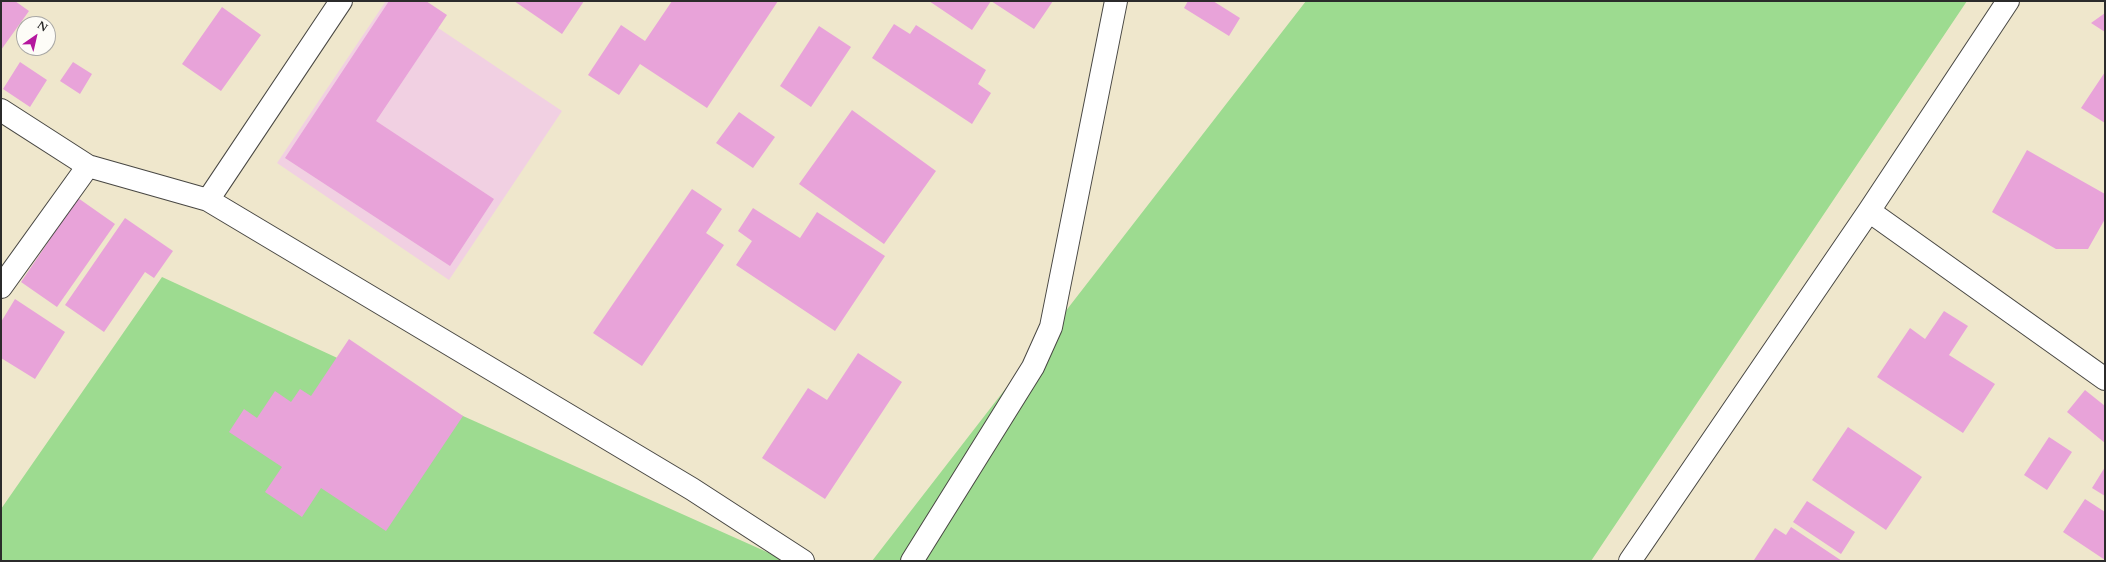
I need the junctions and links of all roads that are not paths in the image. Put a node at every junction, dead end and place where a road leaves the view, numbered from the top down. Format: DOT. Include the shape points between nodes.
graph roads {
  1 [pos="342,1"];
  2 [pos="1116,1"];
  3 [pos="2008,1"];
  4 [pos="1,110"];
  5 [pos="88,166"];
  6 [pos="208,200"];
  7 [pos="1869,211"];
  8 [pos="1,287"];
  9 [pos="2105,379"];
  10 [pos="803,561"];
  11 [pos="912,561"];
  12 [pos="1630,561"];
  1 -- 6 [label="street"];
  2 -- 11 [label="street" via="1051,327 1033,367"];
  3 -- 7 [label="street"];
  4 -- 5 [label="street"];
  5 -- 6 [label="street"];
  5 -- 8 [label="street"];
  6 -- 10 [label="street" via="692,489"];
  7 -- 9 [label="street"];
  7 -- 12 [label="street"];
}
